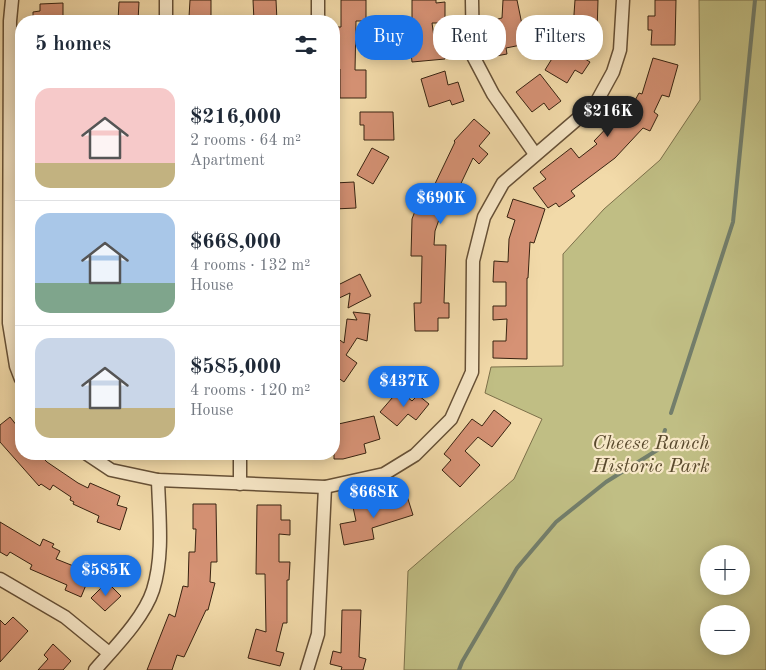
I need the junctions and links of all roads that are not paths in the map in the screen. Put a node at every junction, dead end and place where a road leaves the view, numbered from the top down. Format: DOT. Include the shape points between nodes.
graph roads {
  1 [pos="12,0"];
  2 [pos="166,0"];
  3 [pos="318,0"];
  4 [pos="472,0"];
  5 [pos="624,0"];
  6 [pos="166,15"];
  7 [pos="318,15"];
  8 [pos="535,154"];
  9 [pos="15,360"];
  10 [pos="96,460"];
  11 [pos="240,460"];
  12 [pos="158,480"];
  13 [pos="240,484"];
  14 [pos="325,487"];
  15 [pos="0,579"];
  16 [pos="109,653"];
  17 [pos="95,670"];
  18 [pos="307,670"];
  1 -- 9 [label="street" via="9,322"];
  2 -- 6 [label="street"];
  3 -- 7 [label="street"];
  4 -- 8 [label="street" via="474,56 493,94"];
  5 -- 8 [label="street" via="620,50 613,72 596,103"];
  8 -- 14 [label="street" via="503,183 484,217 474,262 472,372 451,419 415,456 384,474"];
  10 -- 12 [label="street" via="111,470"];
  11 -- 13 [label="street"];
  12 -- 13 [label="street"];
  12 -- 16 [label="street" via="159,554 152,592 133,627"];
  13 -- 14 [label="street"];
  14 -- 18 [label="street" via="318,634"];
  15 -- 16 [label="street" via="65,617"];
  16 -- 17 [label="street"];
}
